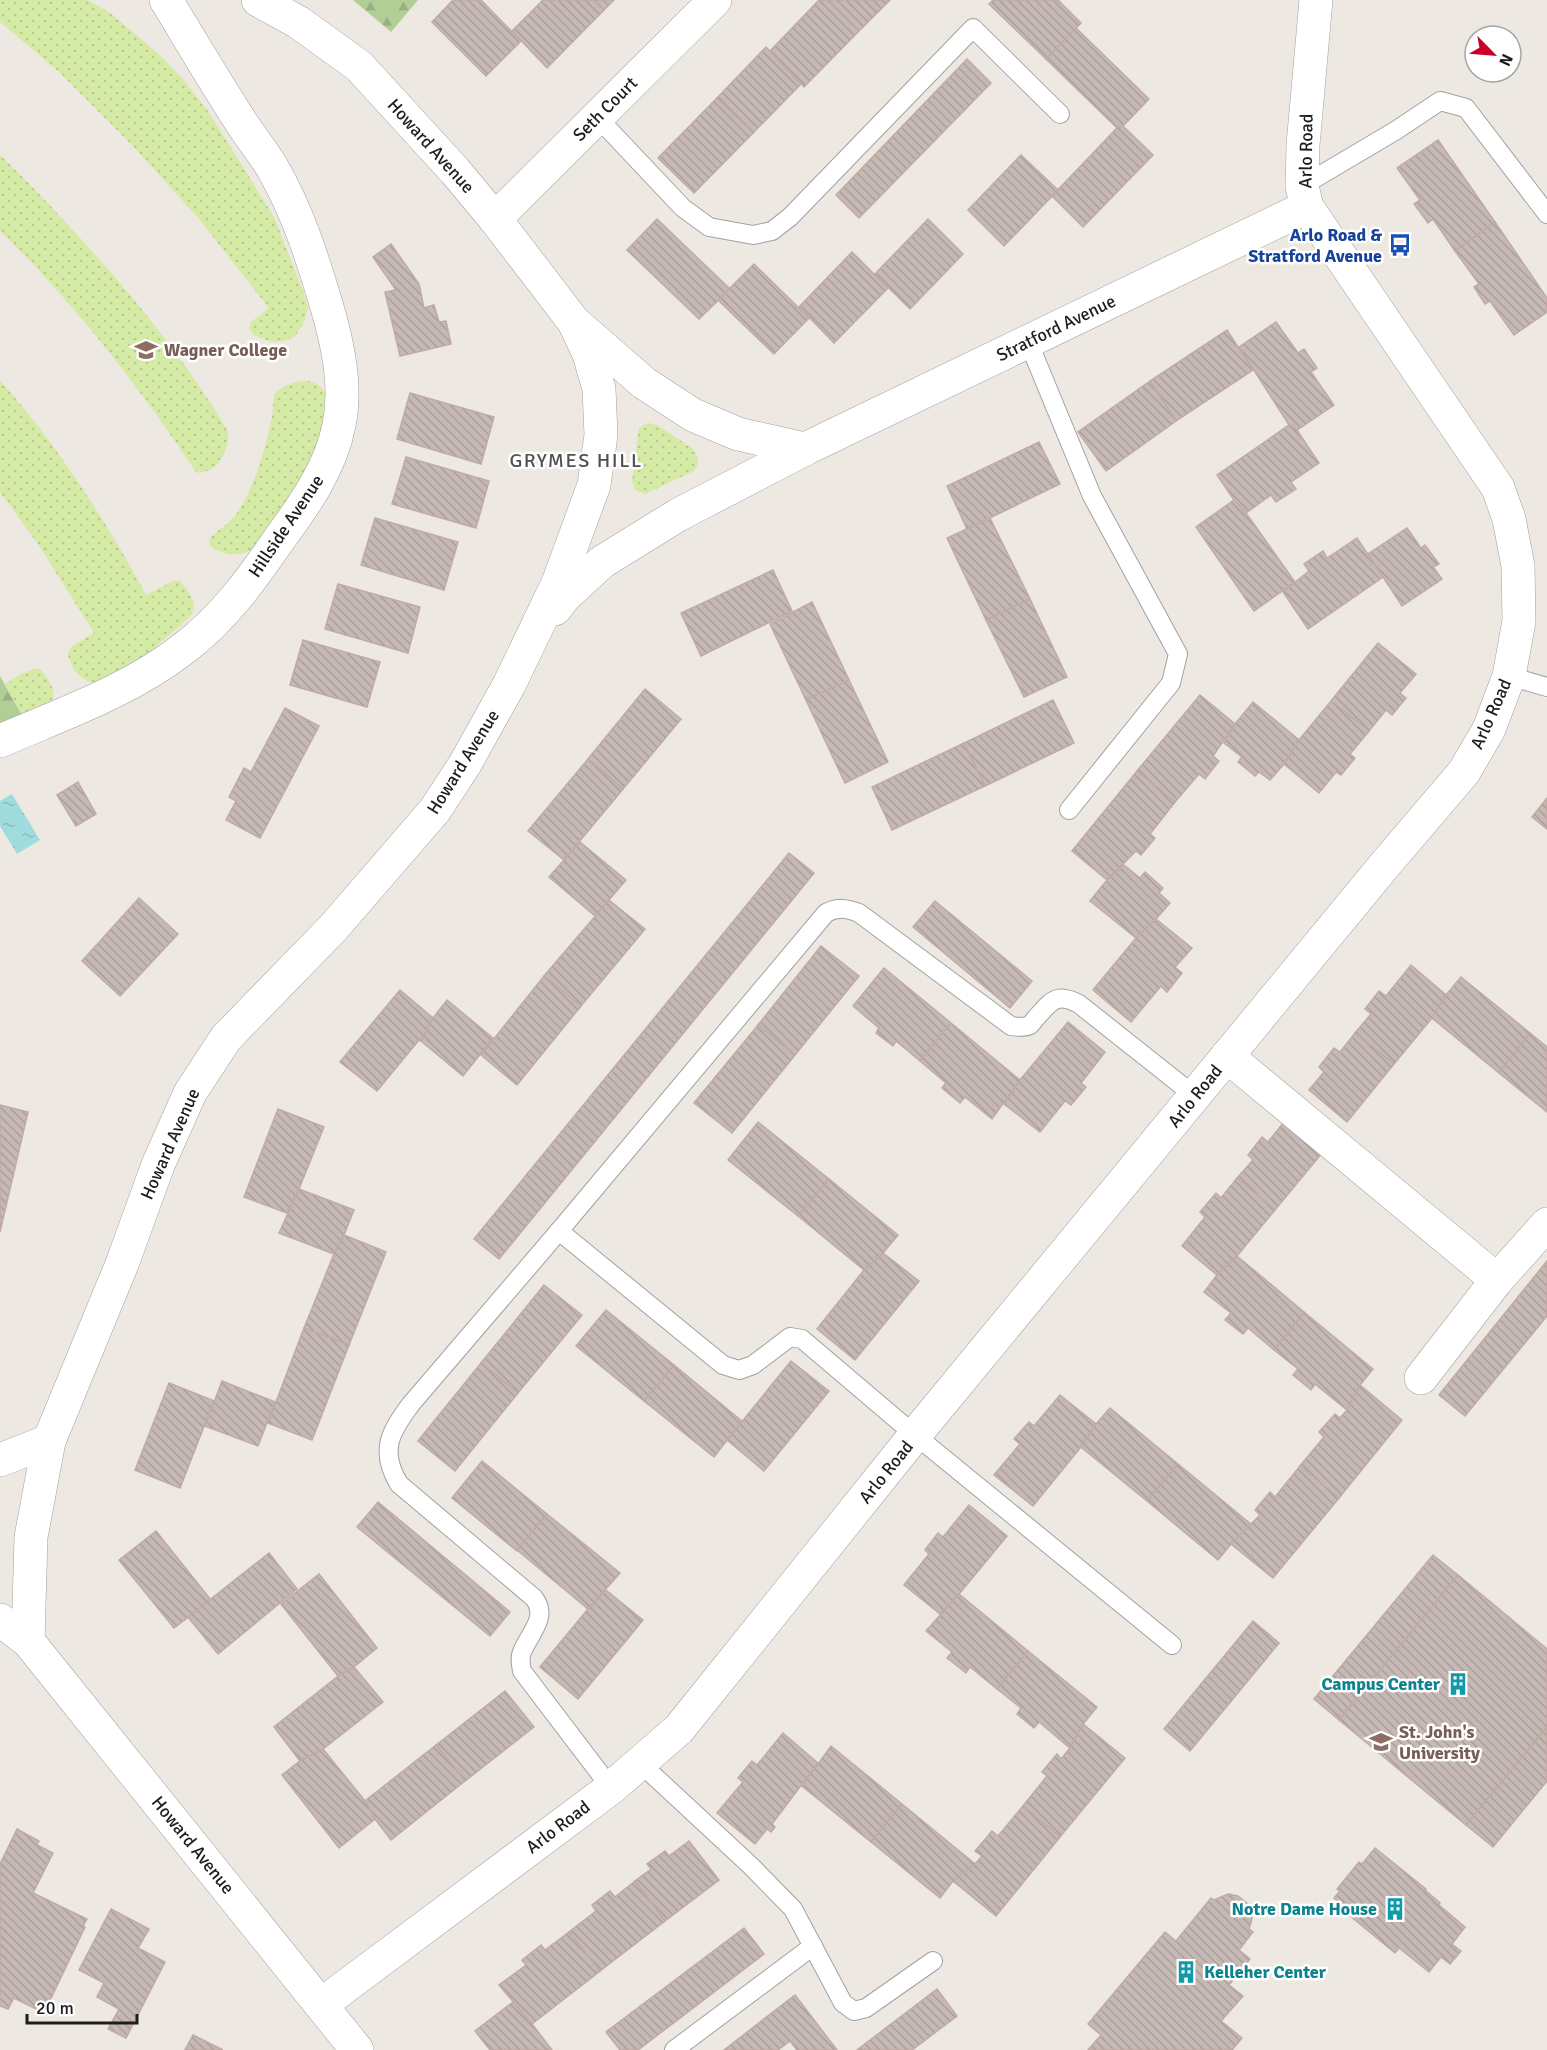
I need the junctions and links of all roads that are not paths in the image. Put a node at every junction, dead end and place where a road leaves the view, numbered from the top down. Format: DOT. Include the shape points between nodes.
graph roads {
  1 [pos="166,0"];
  2 [pos="258,0"];
  3 [pos="715,0"];
  4 [pos="1316,0"];
  5 [pos="1060,114"];
  6 [pos="597,117"];
  7 [pos="1304,196"];
  8 [pos="1547,214"];
  9 [pos="495,219"];
  10 [pos="574,322"];
  11 [pos="1028,341"];
  12 [pos="805,449"];
  13 [pos="532,636"];
  14 [pos="1509,676"];
  15 [pos="1547,687"];
  16 [pos="0,741"];
  17 [pos="1069,810"];
  18 [pos="1227,1056"];
  19 [pos="1194,1096"];
  20 [pos="1547,1224"];
  21 [pos="559,1231"];
  22 [pos="1497,1280"];
  23 [pos="1420,1378"];
  24 [pos="915,1435"];
  25 [pos="49,1441"];
  26 [pos="0,1460"];
  27 [pos="0,1620"];
  28 [pos="28,1641"];
  29 [pos="1172,1646"];
  30 [pos="640,1763"];
  31 [pos="611,1788"];
  32 [pos="813,1946"];
  33 [pos="933,1961"];
  34 [pos="322,2004"];
  35 [pos="357,2050"];
  36 [pos="674,2050"];
  1 -- 16 [label="street, Hillside Avenue" via="274,170 300,225 338,352 342,385 339,425 327,464 300,511 224,612 183,649 136,681"];
  2 -- 9 [label="street, Howard Avenue" via="298,22 359,66"];
  3 -- 6 [label="street, Seth Court"];
  4 -- 7 [label="street, Arlo Road" via="1303,145"];
  5 -- 6 [label="lane" via="973,28 790,217 772,231 753,235 709,227 683,208"];
  6 -- 9 [label="street, Seth Court"];
  7 -- 8 [label="lane" via="1440,101 1466,108"];
  7 -- 11 [label="street, Stratford Avenue"];
  7 -- 14 [label="street, Arlo Road" via="1498,488 1518,566 1519,621"];
  9 -- 10 [label="street, Howard Avenue"];
  10 -- 12 [label="street, Howard Avenue" via="644,384 693,415 738,434"];
  10 -- 13 [label="street, Howard Avenue" via="599,389 601,435 594,485 579,530"];
  11 -- 12 [label="street, Stratford Avenue"];
  11 -- 17 [label="lane" via="1092,496 1178,654 1171,683"];
  12 -- 13 [label="street, Howard Avenue" via="678,515 602,562"];
  13 -- 25 [label="street, Howard Avenue" via="465,764 435,810 333,928 226,1038 190,1093"];
  14 -- 15 [label="lane"];
  14 -- 18 [label="street, Arlo Road" via="1489,729 1464,772"];
  18 -- 19 [label="street, Arlo Road"];
  18 -- 22 [label="street"];
  19 -- 21 [label="lane" via="1079,1004 1059,998 1051,1001 1030,1025 1011,1026 858,913 834,909 826,913"];
  19 -- 24 [label="street, Arlo Road"];
  20 -- 22 [label="street"];
  21 -- 24 [label="lane" via="723,1365 739,1370 753,1365 790,1337 802,1339"];
  21 -- 31 [label="lane" via="411,1404 396,1424 388,1443 388,1456 399,1484 539,1604 537,1624 522,1651 522,1671"];
  22 -- 23 [label="street"];
  24 -- 29 [label="lane"];
  24 -- 30 [label="street, Arlo Road" via="679,1729"];
  25 -- 26 [label="street"];
  25 -- 28 [label="street, Howard Avenue" via="31,1537"];
  27 -- 28 [label="street, Howard Avenue"];
  28 -- 34 [label="street, Howard Avenue"];
  30 -- 31 [label="street, Arlo Road"];
  30 -- 32 [label="lane" via="793,1909"];
  31 -- 34 [label="street, Arlo Road"];
  32 -- 33 [label="lane" via="843,2003 855,2011 866,2008"];
  32 -- 36 [label="lane"];
  34 -- 35 [label="street, Howard Avenue"];
}
